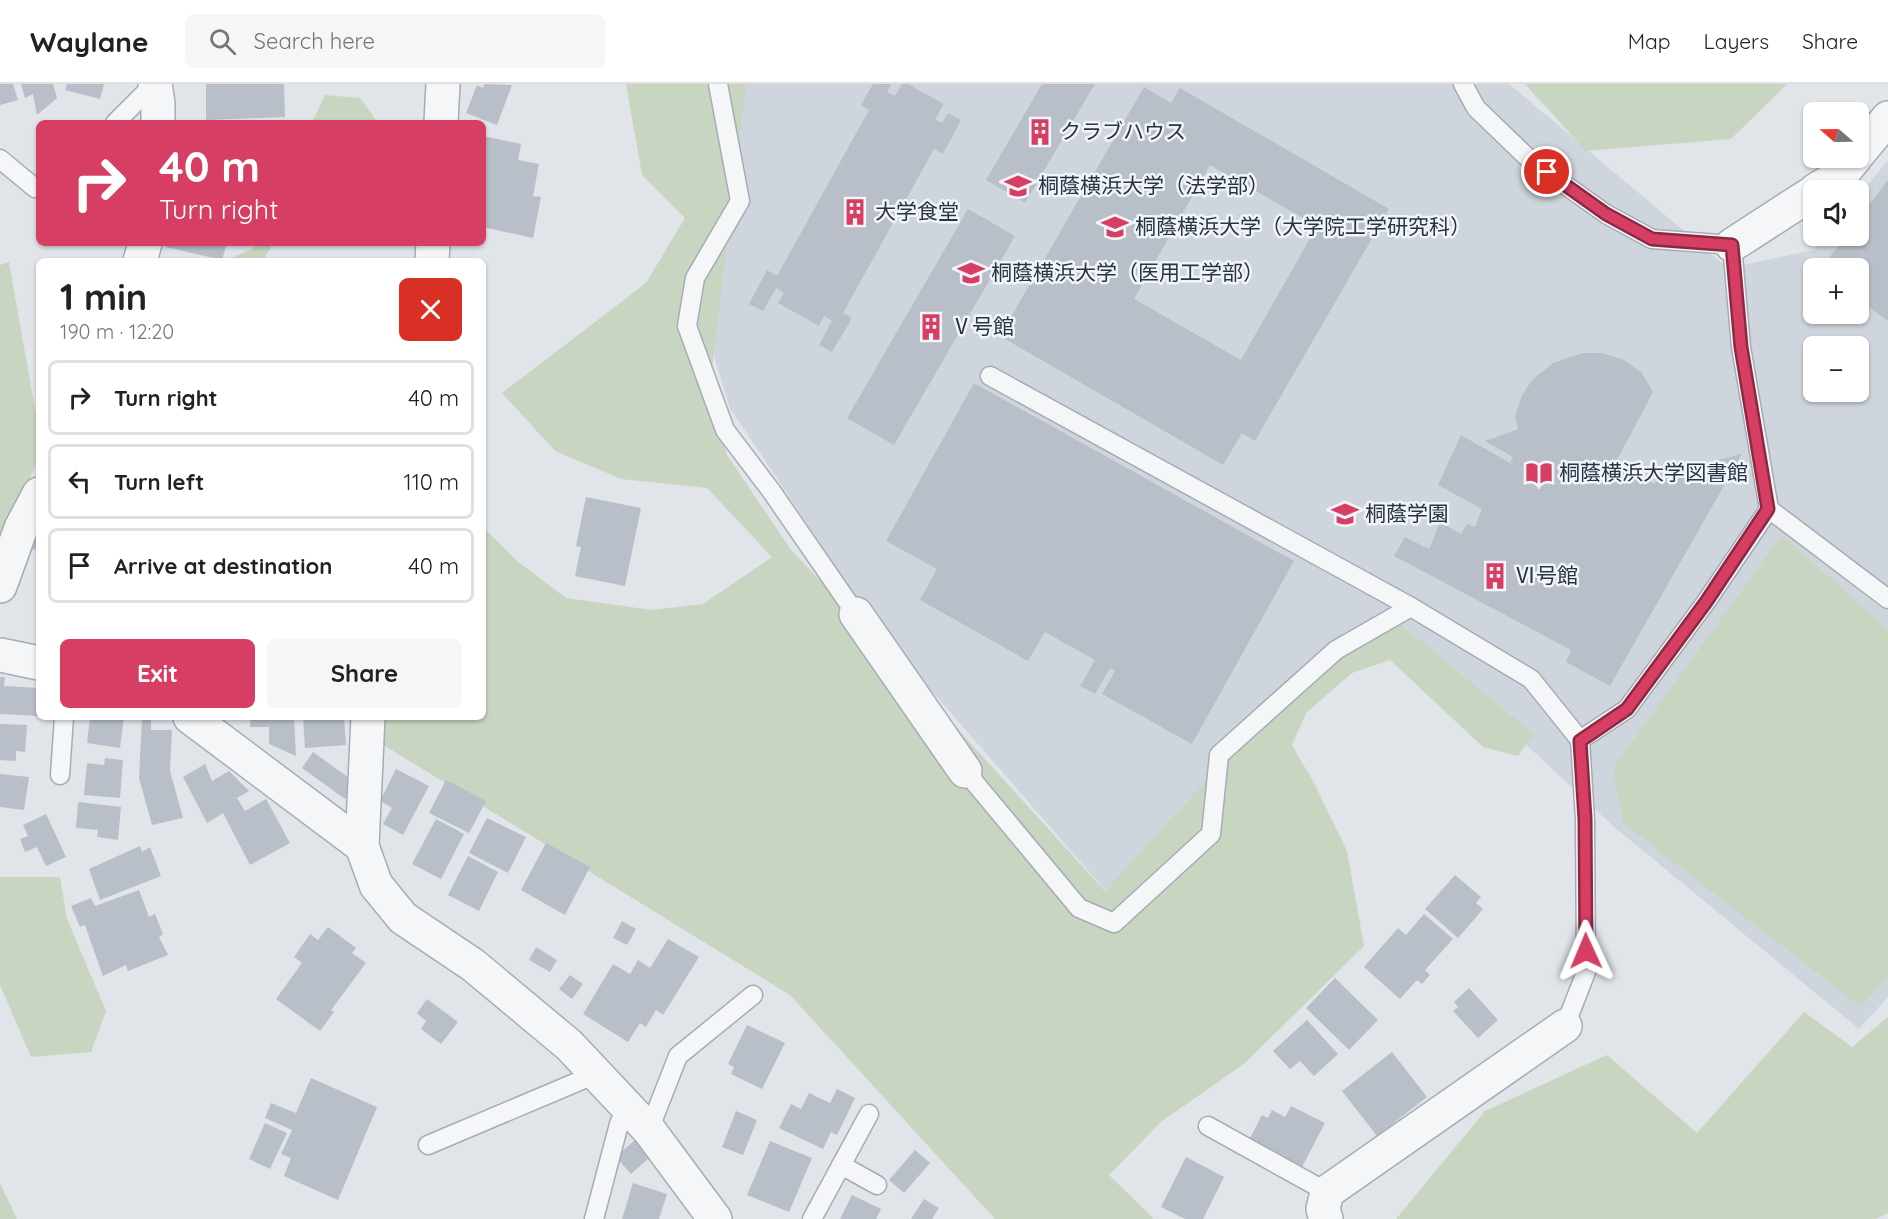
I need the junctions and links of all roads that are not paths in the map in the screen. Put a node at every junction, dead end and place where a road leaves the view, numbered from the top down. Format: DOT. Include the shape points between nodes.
graph roads {
  1 [pos="154,84"];
  2 [pos="443,84"];
  3 [pos="718,84"];
  4 [pos="1463,84"];
  5 [pos="1888,118"];
  6 [pos="118,120"];
  7 [pos="158,120"];
  8 [pos="441,120"];
  9 [pos="1869,141"];
  10 [pos="0,159"];
  11 [pos="1847,168"];
  12 [pos="1833,180"];
  13 [pos="36,188"];
  14 [pos="1803,199"];
  15 [pos="1732,245"];
  16 [pos="990,376"];
  17 [pos="36,500"];
  18 [pos="1768,509"];
  19 [pos="0,586"];
  20 [pos="1888,598"];
  21 [pos="1411,607"];
  22 [pos="856,614"];
  23 [pos="0,655"];
  24 [pos="36,662"];
  25 [pos="64,720"];
  26 [pos="194,720"];
  27 [pos="368,720"];
  28 [pos="1580,741"];
  29 [pos="965,771"];
  30 [pos="60,775"];
  31 [pos="362,846"];
  32 [pos="753,995"];
  33 [pos="1565,1026"];
  34 [pos="596,1074"];
  35 [pos="627,1106"];
  36 [pos="869,1114"];
  37 [pos="1208,1126"];
  38 [pos="650,1130"];
  39 [pos="428,1144"];
  40 [pos="841,1165"];
  41 [pos="876,1185"];
  42 [pos="1327,1206"];
  43 [pos="594,1219"];
  44 [pos="715,1219"];
  45 [pos="812,1219"];
  1 -- 6 [label="lane"];
  1 -- 7 [label="street"];
  2 -- 8 [label="street"];
  3 -- 22 [label="lane" via="740,201 695,278 687,326 725,430"];
  4 -- 15 [label="lane" via="1476,108 1530,160 1606,214 1652,239"];
  5 -- 9 [label="street"];
  10 -- 13 [label="lane"];
  11 -- 12 [label="street"];
  14 -- 15 [label="street"];
  15 -- 18 [label="lane" via="1741,347"];
  16 -- 21 [label="lane"];
  17 -- 19 [label="street"];
  18 -- 20 [label="lane"];
  18 -- 28 [label="lane" via="1627,709"];
  21 -- 28 [label="lane" via="1531,679"];
  21 -- 29 [label="lane" via="1336,650 1219,755 1211,834 1114,923 1079,908"];
  22 -- 29 [label="street"];
  23 -- 24 [label="street"];
  25 -- 30 [label="lane"];
  26 -- 31 [label="street"];
  27 -- 31 [label="street"];
  28 -- 33 [label="lane" via="1586,972"];
  31 -- 34 [label="street" via="376,885 403,918 473,964 569,1045"];
  32 -- 38 [label="lane" via="678,1056"];
  33 -- 42 [label="street"];
  34 -- 35 [label="street"];
  34 -- 39 [label="lane"];
  35 -- 38 [label="street"];
  35 -- 43 [label="lane"];
  36 -- 40 [label="lane"];
  37 -- 42 [label="lane"];
  38 -- 44 [label="street"];
  40 -- 41 [label="lane"];
  40 -- 45 [label="lane"];
}
